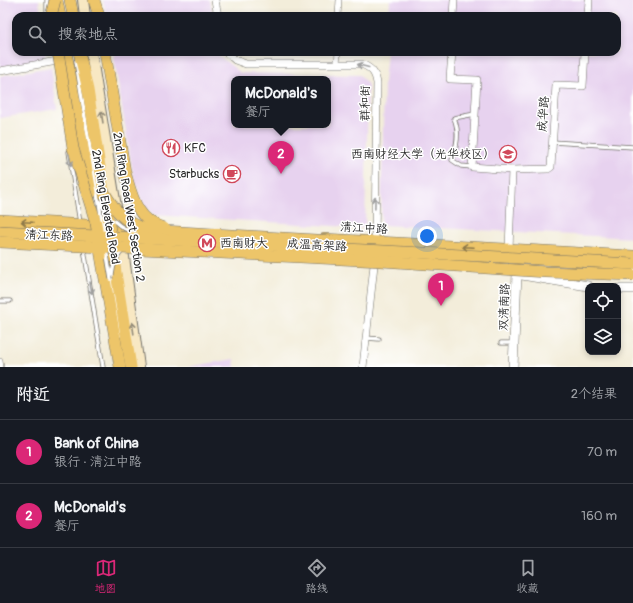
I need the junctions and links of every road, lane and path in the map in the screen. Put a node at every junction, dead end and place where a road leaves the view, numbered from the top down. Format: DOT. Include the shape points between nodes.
graph roads {
  1 [pos="47,0"];
  2 [pos="52,0"];
  3 [pos="56,0"];
  4 [pos="66,0"];
  5 [pos="70,0"];
  6 [pos="83,0"];
  7 [pos="94,0"];
  8 [pos="215,0"];
  9 [pos="339,0"];
  10 [pos="454,0"];
  11 [pos="589,0"];
  12 [pos="47,12"];
  13 [pos="52,12"];
  14 [pos="55,12"];
  15 [pos="59,12"];
  16 [pos="68,12"];
  17 [pos="72,12"];
  18 [pos="85,12"];
  19 [pos="98,12"];
  20 [pos="217,12"];
  21 [pos="338,12"];
  22 [pos="454,12"];
  23 [pos="588,12"];
  24 [pos="60,56"];
  25 [pos="78,56"];
  26 [pos="92,56"];
  27 [pos="106,56"];
  28 [pos="230,56"];
  29 [pos="338,56"];
  30 [pos="452,56"];
  31 [pos="585,56"];
  32 [pos="337,64"];
  33 [pos="56,69"];
  34 [pos="0,71"];
  35 [pos="62,108"];
  36 [pos="475,114"];
  37 [pos="552,142"];
  38 [pos="633,147"];
  39 [pos="472,167"];
  40 [pos="512,170"];
  41 [pos="101,195"];
  42 [pos="0,220"];
  43 [pos="95,224"];
  44 [pos="81,225"];
  45 [pos="119,226"];
  46 [pos="0,231"];
  47 [pos="186,232"];
  48 [pos="159,238"];
  49 [pos="0,242"];
  50 [pos="136,242"];
  51 [pos="375,242"];
  52 [pos="0,246"];
  53 [pos="127,247"];
  54 [pos="84,249"];
  55 [pos="97,249"];
  56 [pos="509,249"];
  57 [pos="395,252"];
  58 [pos="633,256"];
  59 [pos="633,264"];
  60 [pos="374,265"];
  61 [pos="633,268"];
  62 [pos="546,272"];
  63 [pos="517,274"];
  64 [pos="633,275"];
  65 [pos="111,279"];
  66 [pos="633,280"];
  67 [pos="633,283"];
  68 [pos="585,285"];
  69 [pos="621,288"];
  70 [pos="633,289"];
  71 [pos="0,301"];
  72 [pos="10,301"];
  73 [pos="120,338"];
  74 [pos="366,338"];
  75 [pos="379,339"];
  76 [pos="502,343"];
  77 [pos="514,343"];
  78 [pos="0,361"];
  79 [pos="1,367"];
  80 [pos="103,367"];
  81 [pos="116,367"];
  82 [pos="120,367"];
  83 [pos="131,367"];
  84 [pos="139,367"];
  85 [pos="363,367"];
  86 [pos="514,367"];
  1 -- 12 [label="lane"];
  2 -- 14 [label="main road"];
  3 -- 13 [label="main road, bridge"];
  3 -- 15 [label="main road"];
  4 -- 16 [label="lane"];
  5 -- 17 [label="main road"];
  6 -- 18 [label="main road"];
  7 -- 19 [label="main road"];
  8 -- 20 [label="street"];
  9 -- 21 [label="street"];
  10 -- 22 [label="street"];
  11 -- 23 [label="street"];
  24 -- 33 [label="lane"];
  24 -- 34 [label="street"];
  24 -- 43 [label="main road, 2nd Ring Elevated Road, bridge" via="73,148"];
  25 -- 41 [label="main road, 2nd Ring Elevated Road" via="88,90"];
  45 -- 26 [label="main road, 2nd Ring Road West Section 2, one-way"];
  27 -- 47 [label="main road, bridge" via="125,172 134,203 151,223"];
  28 -- 32 [label="street, 群和街" via="246,64"];
  29 -- 32 [label="street"];
  30 -- 36 [label="street" via="450,79 477,80"];
  31 -- 37 [label="street, 成华路" via="583,86 556,85"];
  51 -- 32 [label="street, 群和街, one-way" via="376,74 362,64"];
  35 -- 44 [label="lane, one-way"];
  36 -- 39 [label="street"];
  36 -- 39 [label="lane" via="454,118 457,141 452,160 461,166"];
  37 -- 38 [label="lane"];
  37 -- 40 [label="street, 成华路" via="551,167"];
  39 -- 40 [label="street"];
  40 -- 56 [label="street"];
  41 -- 47 [label="main road, bridge" via="121,216 134,225 153,230"];
  41 -- 48 [label="lane, bridge" via="109,216 123,228"];
  41 -- 65 [label="lane, bridge"];
  41 -- 83 [label="main road, 2nd Ring Elevated Road, bridge"];
  44 -- 42 [label="main road, 清江东路, one-way"];
  43 -- 44 [label="main road, 清江东路"];
  43 -- 45 [label="main road, 清江中路"];
  43 -- 55 [label="main road"];
  43 -- 82 [label="main road, 2nd Ring Elevated Road, bridge"];
  44 -- 54 [label="lane"];
  45 -- 51 [label="main road, 清江中路"];
  45 -- 53 [label="main road, 2nd Ring Road West Section 2"];
  46 -- 57 [label="main road, 成温高架路, bridge"];
  47 -- 57 [label="main road, bridge" via="358,242"];
  48 -- 50 [label="lane, bridge"];
  48 -- 61 [label="lane, bridge"];
  49 -- 62 [label="main road, 成温高架路, bridge"];
  56 -- 51 [label="main road, 清江中路, one-way"];
  52 -- 54 [label="main road, 清江东路"];
  53 -- 55 [label="main road"];
  53 -- 60 [label="main road"];
  53 -- 65 [label="lane, bridge" via="113,265"];
  84 -- 53 [label="main road, 2nd Ring Road West Section 2, one-way"];
  54 -- 55 [label="main road, 清江东路"];
  54 -- 80 [label="lane, one-way"];
  55 -- 81 [label="main road"];
  56 -- 58 [label="main road, 清江中路"];
  56 -- 63 [label="street, 双清南路"];
  57 -- 59 [label="main road, 成温高架路, bridge"];
  60 -- 63 [label="main road"];
  60 -- 74 [label="street"];
  62 -- 64 [label="main road, 成温高架路, bridge"];
  62 -- 67 [label="main road, bridge"];
  63 -- 66 [label="main road"];
  63 -- 68 [label="street"];
  63 -- 77 [label="street, 双清南路"];
  65 -- 73 [label="lane"];
  69 -- 70 [label="street"];
  71 -- 72 [label="lane"];
  74 -- 75 [label="lane"];
  74 -- 85 [label="street"];
  76 -- 77 [label="lane"];
  77 -- 86 [label="street, 双清南路"];
  78 -- 79 [label="street"];
}
